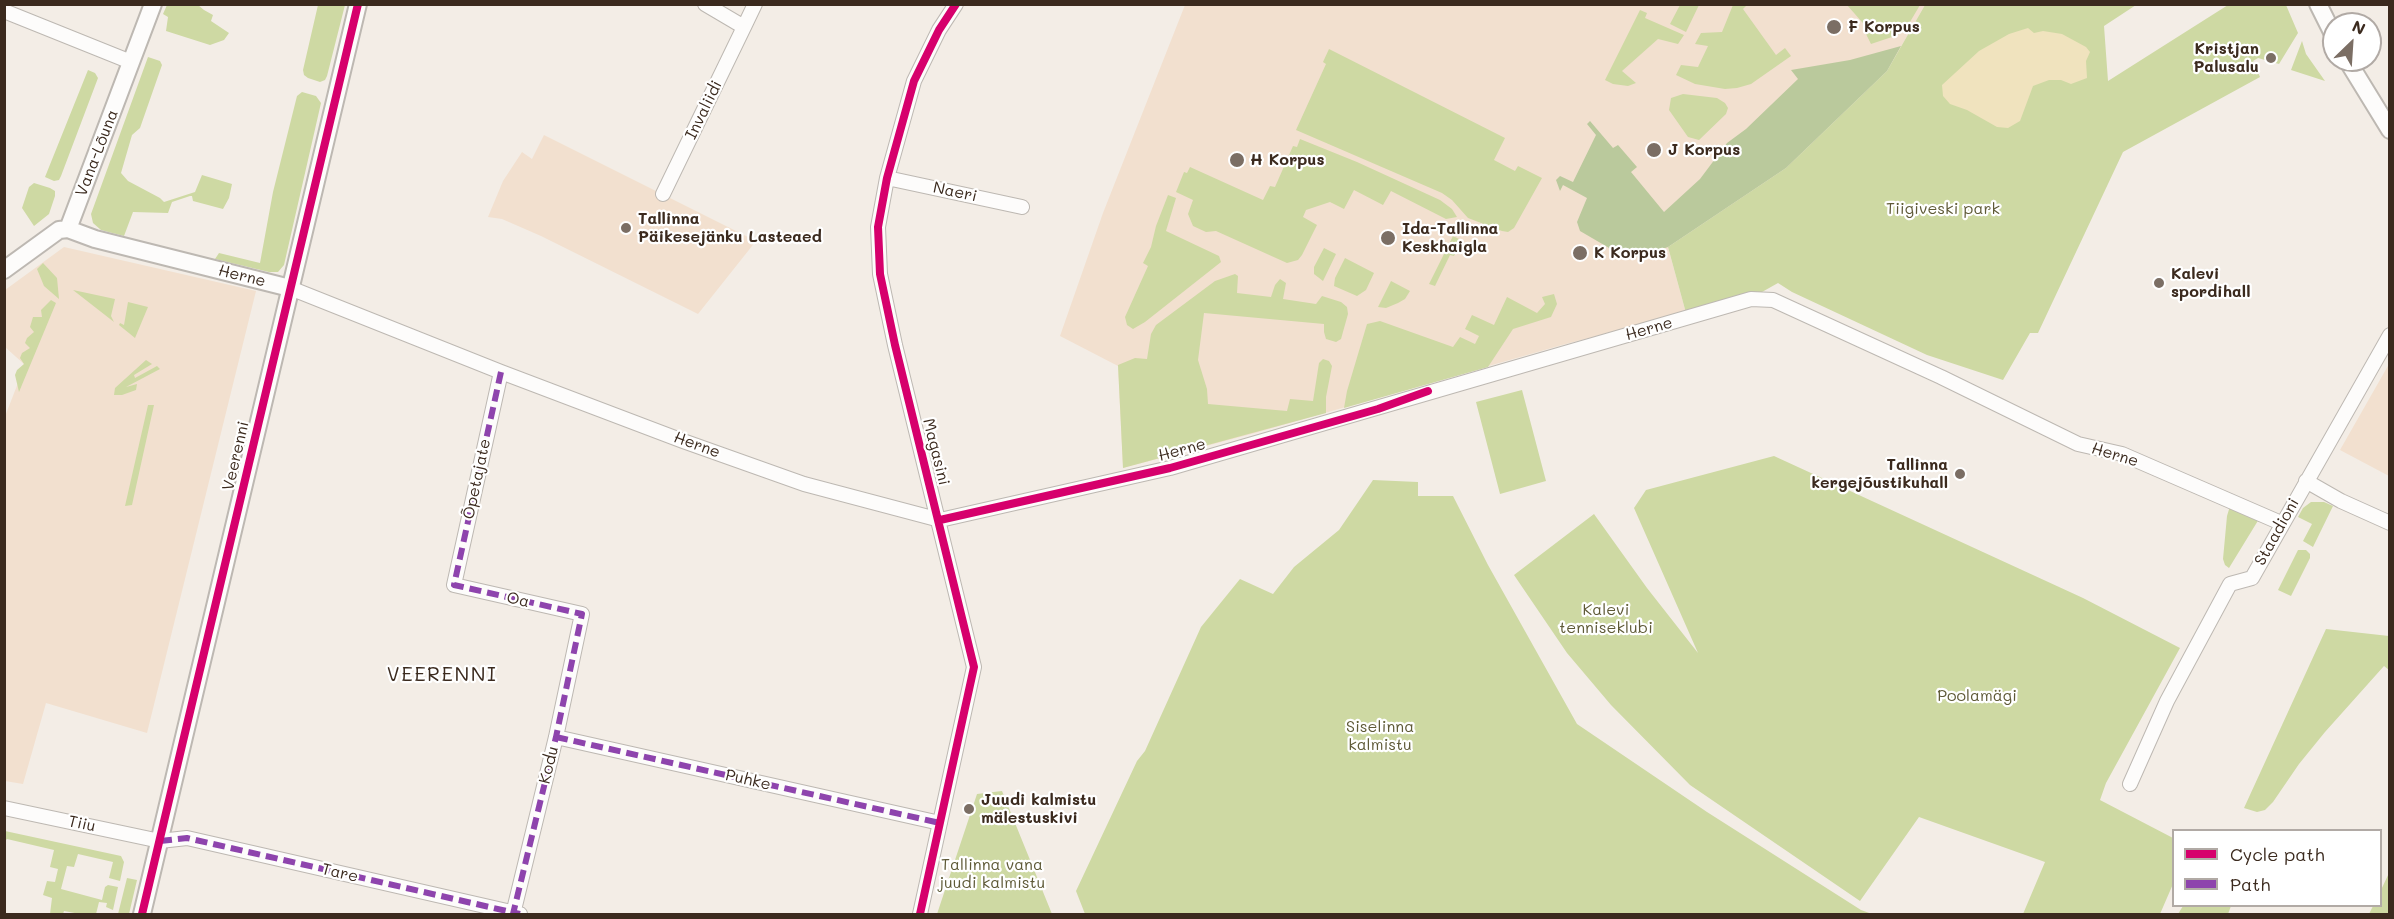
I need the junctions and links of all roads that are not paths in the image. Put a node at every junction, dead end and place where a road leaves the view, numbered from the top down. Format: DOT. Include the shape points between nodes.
graph roads {
  1 [pos="153,4"];
  2 [pos="358,4"];
  3 [pos="705,4"];
  4 [pos="755,4"];
  5 [pos="956,4"];
  6 [pos="4,11"];
  7 [pos="744,27"];
  8 [pos="131,62"];
  9 [pos="2354,72"];
  10 [pos="2390,130"];
  11 [pos="887,178"];
  12 [pos="663,194"];
  13 [pos="1022,207"];
  14 [pos="68,229"];
  15 [pos="4,270"];
  16 [pos="290,288"];
  17 [pos="2390,335"];
  18 [pos="501,372"];
  19 [pos="2306,481"];
  20 [pos="940,520"];
  21 [pos="2281,523"];
  22 [pos="2390,523"];
  23 [pos="454,585"];
  24 [pos="582,614"];
  25 [pos="556,737"];
  26 [pos="2130,784"];
  27 [pos="4,808"];
  28 [pos="940,823"];
  29 [pos="160,841"];
  30 [pos="516,914"];
  31 [pos="142,915"];
  32 [pos="920,915"];
  1 -- 8 [label="street, Vana-Lõuna"];
  2 -- 16 [label="street, Veerenni"];
  3 -- 7 [label="street"];
  4 -- 7 [label="street, Invaliidi"];
  5 -- 11 [label="street, Magasini" via="914,81"];
  6 -- 8 [label="street"];
  7 -- 12 [label="street, Invaliidi"];
  8 -- 14 [label="street, Vana-Lõuna"];
  9 -- 10 [label="street"];
  11 -- 13 [label="street, Naeri"];
  11 -- 20 [label="street, Magasini" via="878,227 880,274"];
  14 -- 15 [label="street" via="58,230"];
  14 -- 16 [label="street, Herne"];
  16 -- 18 [label="street, Herne"];
  16 -- 29 [label="street, Veerenni"];
  17 -- 19 [label="street, Staadioni"];
  18 -- 20 [label="street, Herne" via="804,483"];
  18 -- 23 [label="street, Õpetajate"];
  19 -- 21 [label="street, Staadioni"];
  19 -- 22 [label="street"];
  20 -- 21 [label="street, Herne" via="1170,468 1751,299 1773,300 2079,444 2122,454"];
  20 -- 28 [label="street, Magasini" via="974,667"];
  21 -- 26 [label="street, Staadioni" via="2252,578 2230,584 2166,701"];
  23 -- 24 [label="street, Oa"];
  24 -- 25 [label="street, Kodu"];
  25 -- 28 [label="street, Puhke"];
  25 -- 30 [label="street, Kodu"];
  27 -- 29 [label="street, Tiiu"];
  28 -- 32 [label="street, Magasini"];
  29 -- 30 [label="street, Tare" via="187,838"];
  29 -- 31 [label="street, Veerenni"];
}
